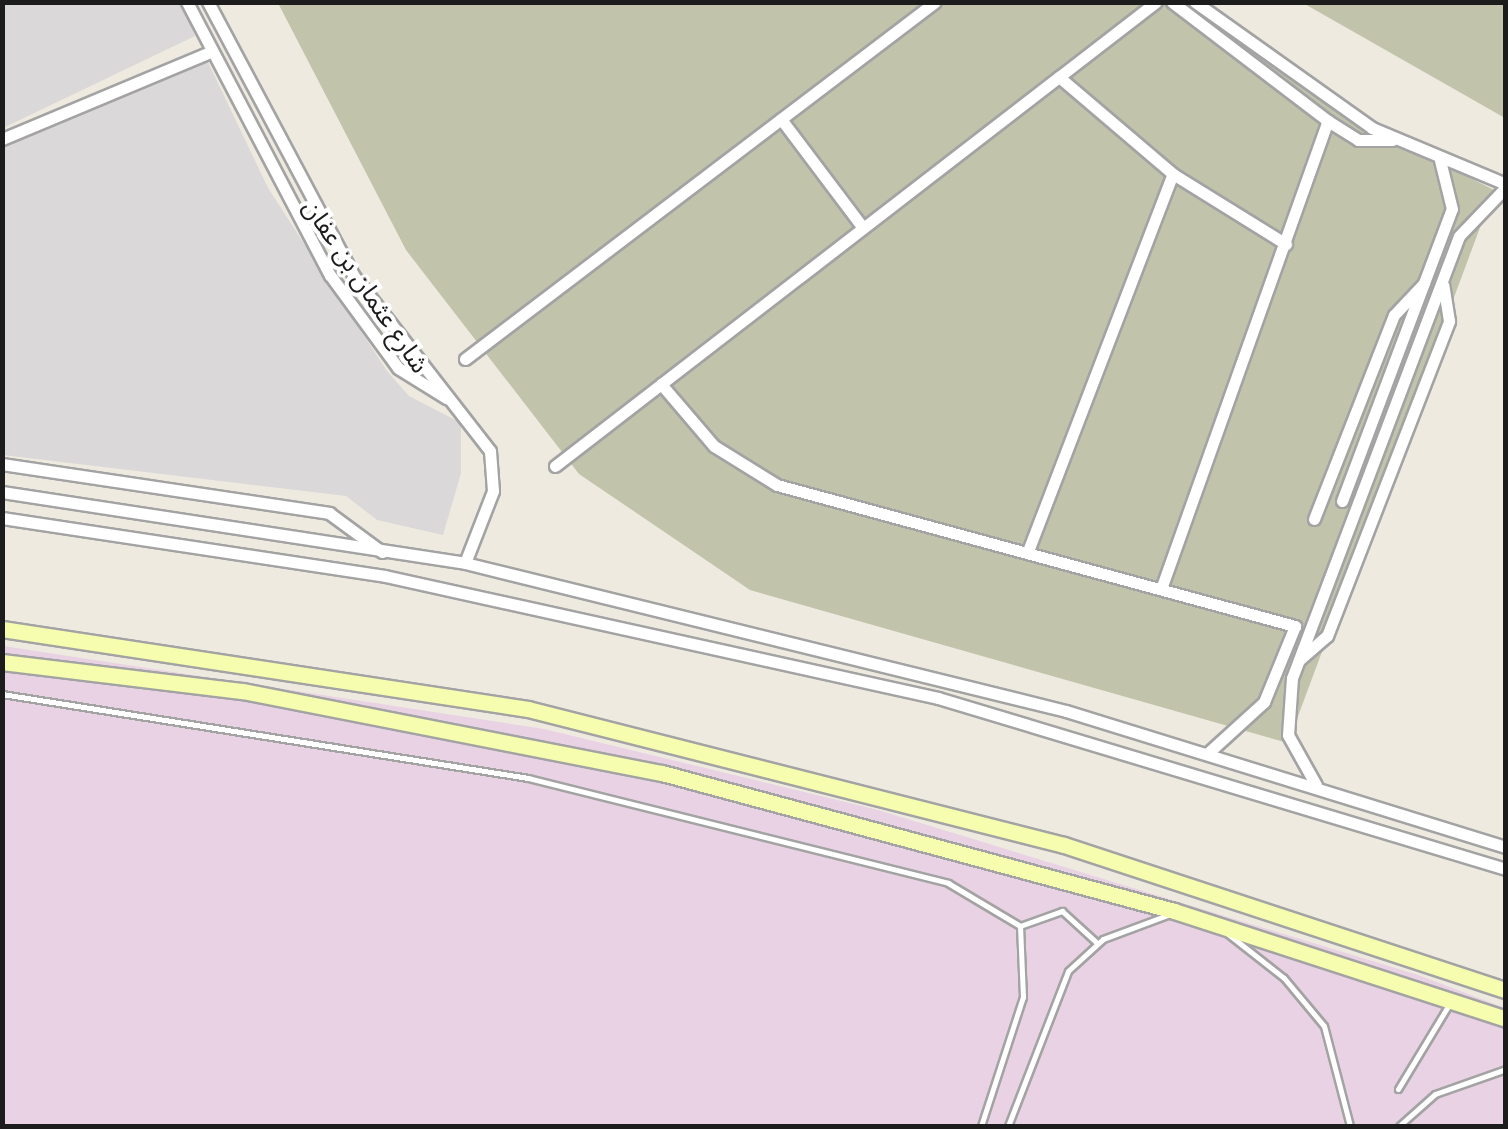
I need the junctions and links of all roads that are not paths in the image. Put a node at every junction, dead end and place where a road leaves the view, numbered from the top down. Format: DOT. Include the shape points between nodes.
graph roads {
  1 [pos="187,2"];
  2 [pos="208,2"];
  3 [pos="935,2"];
  4 [pos="1156,2"];
  5 [pos="1172,2"];
  6 [pos="1195,2"];
  7 [pos="208,53"];
  8 [pos="1059,78"];
  9 [pos="781,119"];
  10 [pos="1328,121"];
  11 [pos="2,139"];
  12 [pos="1392,140"];
  13 [pos="1440,160"];
  14 [pos="1173,174"];
  15 [pos="1506,185"];
  16 [pos="864,228"];
  17 [pos="1286,244"];
  18 [pos="1424,283"];
  19 [pos="1443,285"];
  20 [pos="465,358"];
  21 [pos="661,384"];
  22 [pos="448,399"];
  23 [pos="2,464"];
  24 [pos="554,466"];
  25 [pos="2,492"];
  26 [pos="1342,501"];
  27 [pos="2,518"];
  28 [pos="1314,519"];
  29 [pos="1028,551"];
  30 [pos="382,552"];
  31 [pos="466,563"];
  32 [pos="1161,589"];
  33 [pos="2,629"];
  34 [pos="1299,660"];
  35 [pos="2,662"];
  36 [pos="2,694"];
  37 [pos="1208,754"];
  38 [pos="1316,785"];
  39 [pos="1506,847"];
  40 [pos="1506,869"];
  41 [pos="1174,912"];
  42 [pos="1020,926"];
  43 [pos="1218,926"];
  44 [pos="1097,942"];
  45 [pos="1469,977"];
  46 [pos="1506,990"];
  47 [pos="1456,1002"];
  48 [pos="1506,1019"];
  49 [pos="1506,1068"];
  50 [pos="1398,1088"];
  51 [pos="981,1126"];
  52 [pos="1008,1126"];
  53 [pos="1350,1126"];
  54 [pos="1399,1126"];
  1 -- 7 [label="street"];
  2 -- 22 [label="street, شارع عثمان بن عفان" via="315,214"];
  3 -- 9 [label="street"];
  4 -- 8 [label="street"];
  5 -- 10 [label="street"];
  6 -- 12 [label="street"];
  7 -- 11 [label="street"];
  7 -- 22 [label="street" via="350,303 408,379"];
  8 -- 14 [label="street"];
  8 -- 16 [label="street"];
  9 -- 16 [label="street"];
  9 -- 20 [label="street"];
  10 -- 12 [label="street" via="1366,142"];
  10 -- 17 [label="street"];
  12 -- 13 [label="street"];
  13 -- 15 [label="street"];
  13 -- 18 [label="street" via="1452,209"];
  14 -- 17 [label="street"];
  14 -- 29 [label="street"];
  15 -- 19 [label="street" via="1465,224"];
  16 -- 21 [label="street"];
  17 -- 32 [label="street"];
  18 -- 26 [label="street"];
  18 -- 28 [label="street" via="1394,315"];
  19 -- 34 [label="street"];
  19 -- 34 [label="street" via="1452,306 1442,339 1327,636"];
  21 -- 24 [label="street"];
  21 -- 29 [label="street" via="714,446 777,485"];
  22 -- 31 [label="street, شارع عثمان بن عفان" via="481,433 494,471"];
  23 -- 30 [label="street" via="330,513"];
  25 -- 30 [label="street"];
  27 -- 40 [label="street" via="386,576 938,698"];
  29 -- 32 [label="street"];
  30 -- 31 [label="street"];
  31 -- 37 [label="street" via="943,678"];
  32 -- 37 [label="street" via="1294,626 1255,714"];
  33 -- 45 [label="street" via="528,709 1045,840"];
  34 -- 38 [label="street" via="1286,721"];
  35 -- 41 [label="street" via="243,691 547,746"];
  36 -- 42 [label="lane" via="528,778 948,882"];
  37 -- 38 [label="street"];
  38 -- 39 [label="street"];
  41 -- 43 [label="street"];
  41 -- 44 [label="lane"];
  42 -- 44 [label="lane" via="1062,911"];
  42 -- 51 [label="lane" via="1024,997"];
  43 -- 47 [label="street"];
  43 -- 53 [label="lane" via="1284,978 1324,1026"];
  44 -- 52 [label="lane" via="1050,998"];
  45 -- 46 [label="street"];
  45 -- 47 [label="street"];
  47 -- 48 [label="street"];
  47 -- 50 [label="lane"];
  49 -- 54 [label="lane" via="1435,1094"];
}
